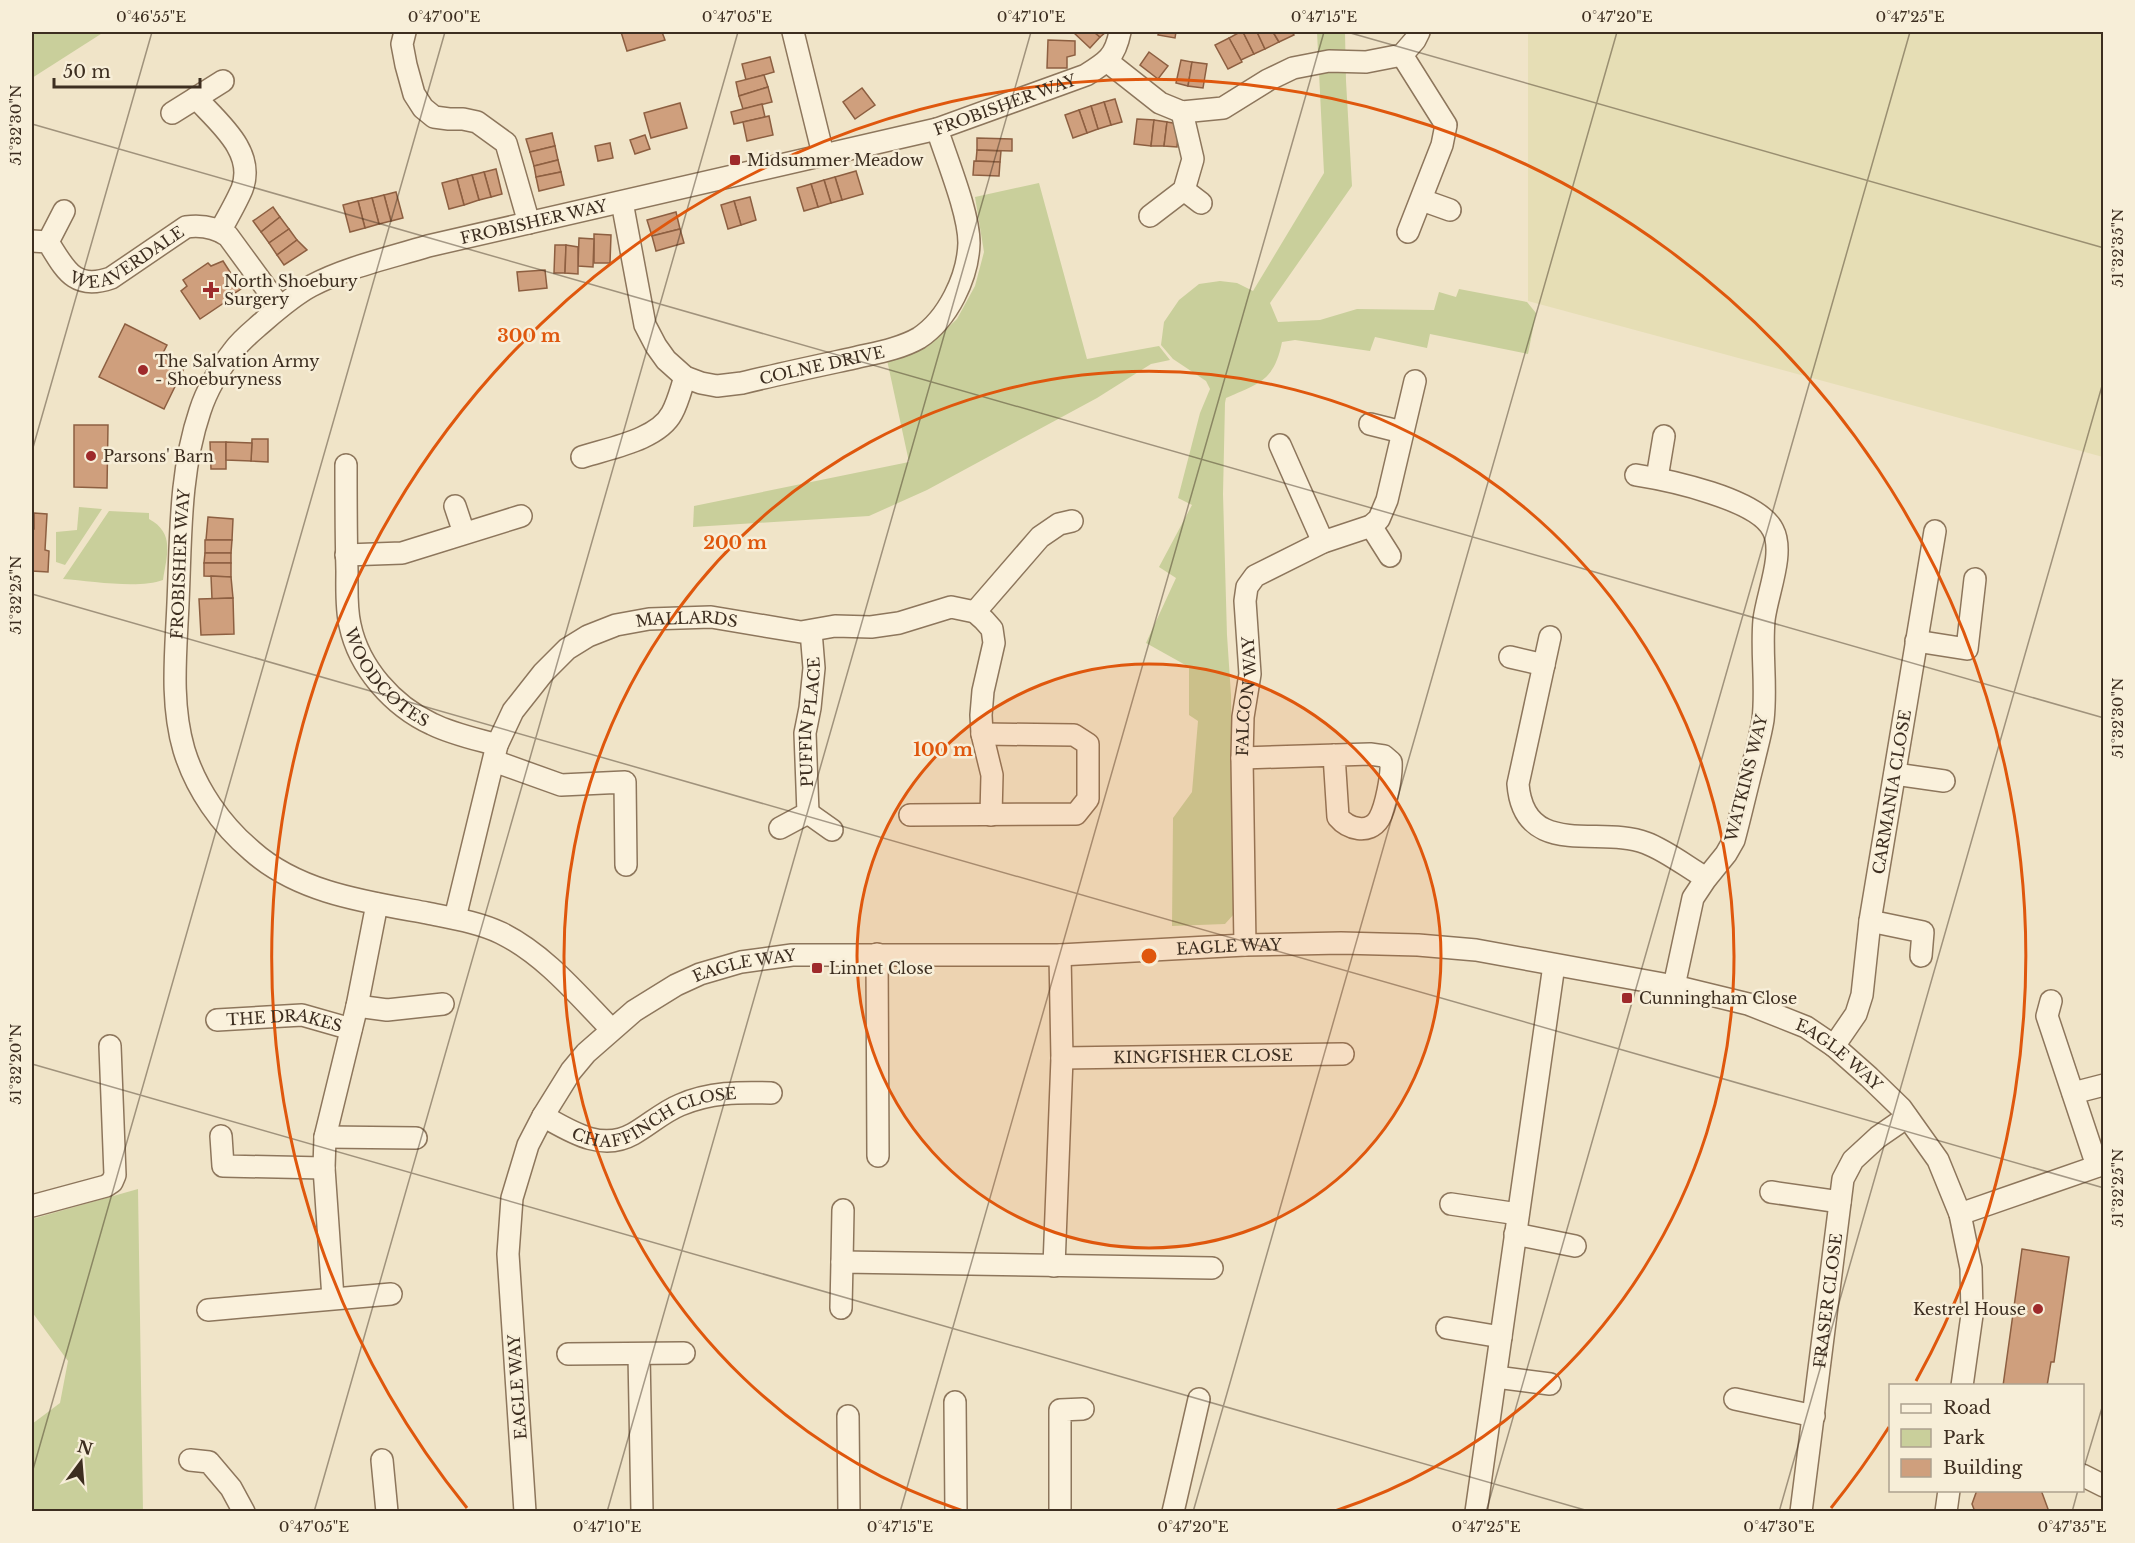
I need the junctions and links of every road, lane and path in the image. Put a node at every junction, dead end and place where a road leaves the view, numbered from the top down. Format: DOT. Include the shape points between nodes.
graph roads {
  1 [pos="405,32"];
  2 [pos="793,32"];
  3 [pos="1120,32"];
  4 [pos="1419,32"];
  5 [pos="1402,55"];
  6 [pos="1108,62"];
  7 [pos="223,81"];
  8 [pos="196,98"];
  9 [pos="1182,112"];
  10 [pos="172,113"];
  11 [pos="937,129"];
  12 [pos="823,154"];
  13 [pos="1422,200"];
  14 [pos="622,202"];
  15 [pos="1450,210"];
  16 [pos="64,211"];
  17 [pos="1150,216"];
  18 [pos="529,223"];
  19 [pos="220,231"];
  20 [pos="1408,232"];
  21 [pos="40,241"];
  22 [pos="280,307"];
  23 [pos="684,377"];
  24 [pos="1415,381"];
  25 [pos="1370,424"];
  26 [pos="1402,432"];
  27 [pos="1664,436"];
  28 [pos="1280,445"];
  29 [pos="582,457"];
  30 [pos="346,465"];
  31 [pos="1635,475"];
  32 [pos="1657,478"];
  33 [pos="455,506"];
  34 [pos="521,516"];
  35 [pos="1072,521"];
  36 [pos="1371,526"];
  37 [pos="1935,531"];
  38 [pos="464,533"];
  39 [pos="1323,542"];
  40 [pos="346,555"];
  41 [pos="1390,556"];
  42 [pos="1975,579"];
  43 [pos="975,612"];
  44 [pos="811,631"];
  45 [pos="1550,637"];
  46 [pos="1917,641"];
  47 [pos="1510,657"];
  48 [pos="1544,665"];
  49 [pos="982,734"];
  50 [pos="496,753"];
  51 [pos="1334,755"];
  52 [pos="1242,758"];
  53 [pos="1895,774"];
  54 [pos="1944,781"];
  55 [pos="808,813"];
  56 [pos="910,815"];
  57 [pos="991,815"];
  58 [pos="780,828"];
  59 [pos="832,830"];
  60 [pos="626,865"];
  61 [pos="1706,878"];
  62 [pos="377,904"];
  63 [pos="455,918"];
  64 [pos="1870,921"];
  65 [pos="1245,945"];
  66 [pos="877,954"];
  67 [pos="1060,955"];
  68 [pos="1921,956"];
  69 [pos="1554,965"];
  70 [pos="1674,986"];
  71 [pos="2051,1001"];
  72 [pos="443,1004"];
  73 [pos="357,1006"];
  74 [pos="217,1020"];
  75 [pos="351,1029"];
  76 [pos="611,1029"];
  77 [pos="110,1046"];
  78 [pos="1834,1046"];
  79 [pos="1342,1054"];
  80 [pos="1062,1058"];
  81 [pos="2103,1085"];
  82 [pos="771,1093"];
  83 [pos="2073,1093"];
  84 [pos="543,1116"];
  85 [pos="1907,1117"];
  86 [pos="221,1136"];
  87 [pos="325,1137"];
  88 [pos="416,1138"];
  89 [pos="878,1156"];
  90 [pos="2100,1165"];
  91 [pos="324,1168"];
  92 [pos="1771,1192"];
  93 [pos="1840,1202"];
  94 [pos="1451,1204"];
  95 [pos="32,1206"];
  96 [pos="843,1210"];
  97 [pos="1518,1214"];
  98 [pos="1960,1214"];
  99 [pos="1515,1234"];
  100 [pos="1575,1246"];
  101 [pos="842,1262"];
  102 [pos="1054,1266"];
  103 [pos="1212,1268"];
  104 [pos="391,1294"];
  105 [pos="333,1298"];
  106 [pos="841,1308"];
  107 [pos="208,1310"];
  108 [pos="1447,1328"];
  109 [pos="1501,1337"];
  110 [pos="684,1353"];
  111 [pos="568,1354"];
  112 [pos="639,1354"];
  113 [pos="1496,1377"];
  114 [pos="1550,1384"];
  115 [pos="1962,1384"];
  116 [pos="1200,1399"];
  117 [pos="1735,1399"];
  118 [pos="955,1402"];
  119 [pos="1083,1409"];
  120 [pos="848,1416"];
  121 [pos="1814,1416"];
  122 [pos="209,1459"];
  123 [pos="382,1460"];
  124 [pos="2084,1476"];
  125 [pos="2103,1486"];
  126 [pos="1949,1492"];
  127 [pos="244,1512"];
  128 [pos="387,1512"];
  129 [pos="525,1512"];
  130 [pos="642,1512"];
  131 [pos="849,1512"];
  132 [pos="956,1512"];
  133 [pos="1060,1512"];
  134 [pos="1173,1512"];
  135 [pos="1476,1512"];
  136 [pos="1801,1512"];
  137 [pos="1946,1512"];
  1 -- 18 [label="street" via="402,44 406,65 414,94 423,108 434,117 477,122 506,143"];
  2 -- 12 [label="street"];
  3 -- 6 [label="street"];
  4 -- 5 [label="street"];
  5 -- 9 [label="street" via="1293,68 1223,108"];
  5 -- 13 [label="street" via="1446,126"];
  6 -- 9 [label="street" via="1160,103"];
  6 -- 11 [label="street, FROBISHER WAY" via="1086,75"];
  7 -- 8 [label="street"];
  8 -- 10 [label="street"];
  8 -- 19 [label="street" via="230,135 245,166 243,187"];
  9 -- 17 [label="street" via="1193,159 1193,196"];
  11 -- 12 [label="street, FROBISHER WAY"];
  11 -- 23 [label="street, COLNE DRIVE" via="967,224 969,244 960,287 949,309 920,338 889,350 755,380 717,386"];
  12 -- 14 [label="street, FROBISHER WAY"];
  13 -- 15 [label="street"];
  13 -- 20 [label="street"];
  14 -- 18 [label="street, FROBISHER WAY"];
  14 -- 23 [label="street, COLNE DRIVE" via="645,325 666,360"];
  16 -- 21 [label="street, WEAVERDALE"];
  18 -- 22 [label="street, FROBISHER WAY" via="428,246 352,270 310,286"];
  19 -- 21 [label="street, WEAVERDALE" via="199,225 186,227 100,282 67,273"];
  19 -- 22 [label="street" via="228,236"];
  22 -- 62 [label="street, FROBISHER WAY" via="235,348 216,376 190,445 180,535 175,691 178,722 196,782 229,830 252,852 295,880"];
  23 -- 29 [label="street" via="671,415 657,430"];
  24 -- 26 [label="street"];
  25 -- 26 [label="street"];
  26 -- 36 [label="street" via="1387,500 1379,519"];
  27 -- 32 [label="street"];
  28 -- 39 [label="street"];
  30 -- 40 [label="street, WOODCOTES"];
  31 -- 32 [label="street, WATKINS WAY"];
  32 -- 61 [label="street, WATKINS WAY" via="1752,510 1766,520 1777,544 1764,618 1763,722 1734,840"];
  33 -- 38 [label="street"];
  34 -- 38 [label="street"];
  35 -- 43 [label="street" via="1059,524 1040,537"];
  36 -- 39 [label="street, FALCON WAY"];
  36 -- 41 [label="street"];
  37 -- 46 [label="street, CARMANIA CLOSE"];
  38 -- 40 [label="street" via="402,553"];
  39 -- 52 [label="street, FALCON WAY" via="1255,576 1247,587 1250,674"];
  40 -- 50 [label="street, WOODCOTES" via="350,628 365,663 380,684 403,707 426,721"];
  42 -- 46 [label="street" via="1967,649"];
  43 -- 44 [label="street, MALLARDS" via="951,607 899,623"];
  43 -- 49 [label="street" via="992,629 994,643 983,691"];
  44 -- 50 [label="street, MALLARDS" via="782,630 711,617 649,619 616,625 567,649 543,673 513,711"];
  44 -- 55 [label="street, PUFFIN PLACE" via="814,668 805,732"];
  45 -- 48 [label="street"];
  46 -- 53 [label="street, CARMANIA CLOSE"];
  47 -- 48 [label="street"];
  48 -- 61 [label="street" via="1518,784 1519,799 1529,819 1539,827 1568,835 1647,843"];
  49 -- 57 [label="street" via="992,775"];
  49 -- 57 [label="street" via="1074,735 1088,744 1088,799 1077,814"];
  50 -- 60 [label="street, WOODCOTES" via="561,784 625,782"];
  50 -- 63 [label="street, MALLARDS"];
  51 -- 52 [label="street"];
  52 -- 65 [label="street, FALCON WAY"];
  53 -- 54 [label="street"];
  53 -- 64 [label="street, CARMANIA CLOSE"];
  55 -- 58 [label="street"];
  55 -- 59 [label="street"];
  56 -- 57 [label="street"];
  61 -- 70 [label="street, WATKINS WAY" via="1693,898"];
  62 -- 63 [label="street, FROBISHER WAY"];
  62 -- 73 [label="street, THE DRAKES"];
  63 -- 76 [label="street, FROBISHER WAY" via="499,933 540,957"];
  64 -- 68 [label="street" via="1923,932"];
  64 -- 78 [label="street, CARMANIA CLOSE" via="1862,995 1856,1014"];
  65 -- 67 [label="street, EAGLE WAY"];
  65 -- 69 [label="street, EAGLE WAY" via="1418,945 1476,950"];
  66 -- 67 [label="street, EAGLE WAY"];
  66 -- 76 [label="street, EAGLE WAY" via="792,955 741,962 669,989"];
  66 -- 89 [label="street"];
  67 -- 80 [label="street"];
  69 -- 70 [label="street, EAGLE WAY"];
  69 -- 97 [label="street"];
  70 -- 78 [label="street, EAGLE WAY" via="1748,1004 1806,1027"];
  71 -- 83 [label="street" via="2047,1016"];
  72 -- 73 [label="street, THE DRAKES" via="387,1010"];
  73 -- 75 [label="street, THE DRAKES"];
  74 -- 75 [label="street, THE DRAKES" via="302,1015"];
  75 -- 87 [label="street, THE DRAKES"];
  76 -- 84 [label="street, EAGLE WAY" via="571,1071"];
  77 -- 95 [label="street" via="115,1175 112,1182"];
  78 -- 85 [label="street, EAGLE WAY"];
  79 -- 80 [label="street, KINGFISHER CLOSE"];
  80 -- 102 [label="street"];
  81 -- 83 [label="street"];
  82 -- 84 [label="street, CHAFFINCH CLOSE" via="734,1092 696,1099 630,1136 603,1141 588,1139"];
  83 -- 90 [label="street"];
  84 -- 129 [label="street, EAGLE WAY" via="516,1181 507,1254"];
  85 -- 93 [label="street, FRASER CLOSE" via="1853,1160 1843,1179"];
  85 -- 98 [label="street, EAGLE WAY" via="1938,1160"];
  86 -- 91 [label="street" via="223,1166"];
  87 -- 88 [label="street"];
  87 -- 91 [label="street, THE DRAKES"];
  90 -- 98 [label="street"];
  91 -- 105 [label="street, THE DRAKES"];
  92 -- 93 [label="street"];
  93 -- 121 [label="street, FRASER CLOSE"];
  94 -- 97 [label="street"];
  96 -- 101 [label="street"];
  97 -- 99 [label="street"];
  98 -- 115 [label="street, EAGLE WAY" via="1971,1268 1972,1315"];
  99 -- 100 [label="street"];
  99 -- 109 [label="street"];
  101 -- 102 [label="street"];
  101 -- 106 [label="street"];
  102 -- 103 [label="street"];
  104 -- 105 [label="street"];
  105 -- 107 [label="street"];
  108 -- 109 [label="street"];
  109 -- 113 [label="street"];
  110 -- 112 [label="street"];
  111 -- 112 [label="street"];
  112 -- 130 [label="street"];
  113 -- 114 [label="street"];
  113 -- 135 [label="street"];
  116 -- 134 [label="street"];
  117 -- 121 [label="street"];
  118 -- 132 [label="street"];
  119 -- 133 [label="street" via="1060,1410"];
  120 -- 131 [label="street"];
  121 -- 136 [label="street, FRASER CLOSE"];
  122 -- 127 [label="street"];
  123 -- 128 [label="street"];
  124 -- 125 [label="street"];
  126 -- 137 [label="street"];
}
